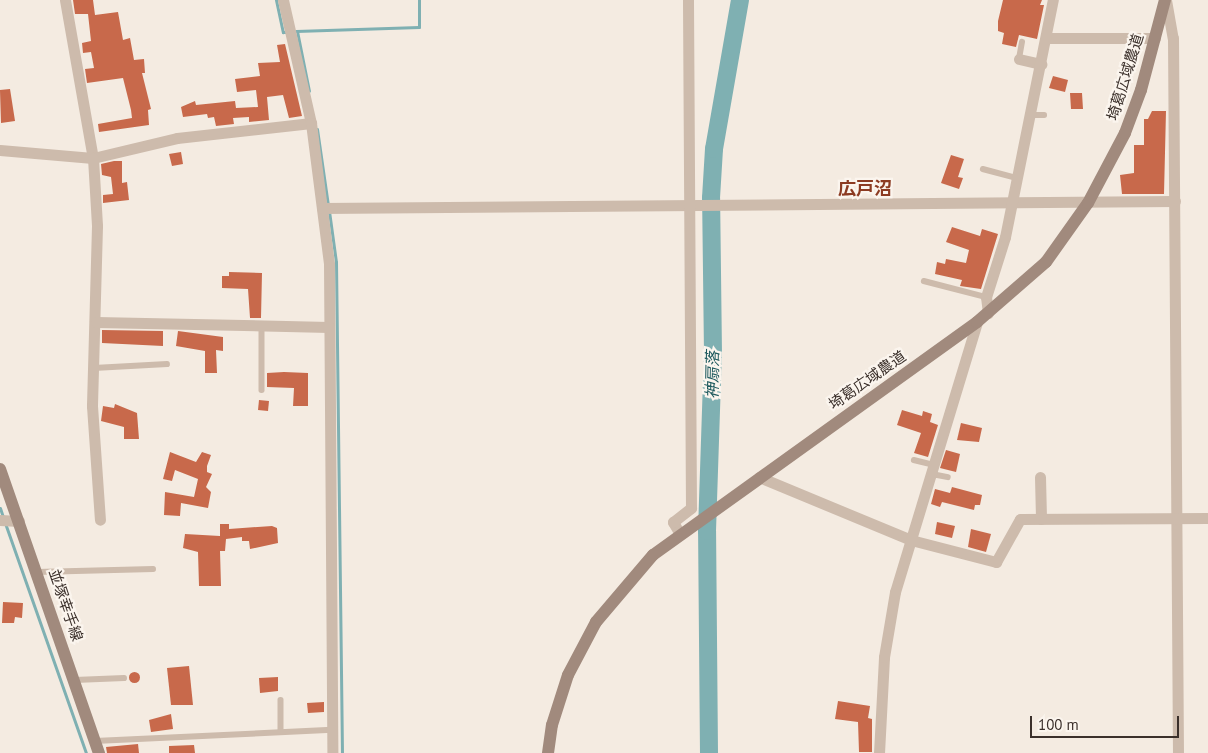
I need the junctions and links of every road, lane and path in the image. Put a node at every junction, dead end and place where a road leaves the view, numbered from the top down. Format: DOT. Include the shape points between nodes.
graph roads {
  1 [pos="65,0"];
  2 [pos="283,0"];
  3 [pos="688,0"];
  4 [pos="1053,0"];
  5 [pos="1165,0"];
  6 [pos="1046,38"];
  7 [pos="1155,38"];
  8 [pos="1022,42"];
  9 [pos="1019,59"];
  10 [pos="1041,64"];
  11 [pos="1031,115"];
  12 [pos="1044,115"];
  13 [pos="312,123"];
  14 [pos="0,150"];
  15 [pos="93,158"];
  16 [pos="982,169"];
  17 [pos="1018,178"];
  18 [pos="1175,201"];
  19 [pos="1013,203"];
  20 [pos="1088,203"];
  21 [pos="690,204"];
  22 [pos="322,208"];
  23 [pos="924,282"];
  24 [pos="986,298"];
  25 [pos="988,313"];
  26 [pos="96,322"];
  27 [pos="977,322"];
  28 [pos="262,325"];
  29 [pos="329,327"];
  30 [pos="168,364"];
  31 [pos="94,368"];
  32 [pos="262,390"];
  33 [pos="914,460"];
  34 [pos="0,469"];
  35 [pos="933,470"];
  36 [pos="759,477"];
  37 [pos="948,477"];
  38 [pos="1040,477"];
  39 [pos="1208,518"];
  40 [pos="1041,519"];
  41 [pos="1176,519"];
  42 [pos="100,520"];
  43 [pos="10,521"];
  44 [pos="680,534"];
  45 [pos="912,540"];
  46 [pos="153,569"];
  47 [pos="37,572"];
  48 [pos="124,678"];
  49 [pos="74,680"];
  50 [pos="280,700"];
  51 [pos="332,730"];
  52 [pos="281,732"];
  53 [pos="97,747"];
  54 [pos="332,753"];
  55 [pos="548,753"];
  56 [pos="879,753"];
  57 [pos="1178,753"];
  1 -- 15 [label="street"];
  2 -- 13 [label="street"];
  3 -- 21 [label="street"];
  4 -- 6 [label="street"];
  5 -- 7 [label="street, 埼葛広域農道"];
  5 -- 18 [label="street" via="1173,38"];
  6 -- 7 [label="street"];
  6 -- 10 [label="street"];
  7 -- 20 [label="street, 埼葛広域農道" via="1125,133"];
  8 -- 9 [label="lane"];
  9 -- 10 [label="street"];
  10 -- 11 [label="street"];
  11 -- 12 [label="lane"];
  11 -- 17 [label="street"];
  13 -- 15 [label="street" via="176,138"];
  13 -- 22 [label="street"];
  14 -- 15 [label="street"];
  15 -- 26 [label="street" via="97,226"];
  16 -- 17 [label="lane"];
  17 -- 19 [label="street"];
  18 -- 20 [label="street"];
  18 -- 41 [label="street"];
  19 -- 20 [label="street"];
  19 -- 21 [label="street"];
  19 -- 24 [label="street"];
  20 -- 25 [label="street, 埼葛広域農道" via="1046,262"];
  21 -- 22 [label="street"];
  21 -- 44 [label="street" via="691,508 673,522"];
  22 -- 29 [label="street" via="329,264"];
  23 -- 24 [label="lane"];
  24 -- 25 [label="street"];
  25 -- 27 [label="street, 埼葛広域農道"];
  26 -- 28 [label="street"];
  26 -- 31 [label="street"];
  27 -- 35 [label="street"];
  27 -- 36 [label="street, 埼葛広域農道"];
  28 -- 29 [label="street"];
  28 -- 32 [label="lane"];
  29 -- 51 [label="street"];
  30 -- 31 [label="lane"];
  31 -- 42 [label="street" via="92,406"];
  33 -- 35 [label="lane"];
  34 -- 43 [label="street, 並塚幸手線"];
  35 -- 37 [label="lane"];
  35 -- 45 [label="street"];
  36 -- 44 [label="street, 埼葛広域農道"];
  36 -- 45 [label="street"];
  38 -- 40 [label="street"];
  39 -- 41 [label="street"];
  40 -- 41 [label="street"];
  40 -- 45 [label="street" via="1020,519 996,562"];
  41 -- 57 [label="street"];
  43 -- 47 [label="street, 並塚幸手線"];
  44 -- 55 [label="street, 埼葛広域農道" via="653,555 596,622 568,675 552,725"];
  45 -- 56 [label="street" via="895,592 884,657"];
  46 -- 47 [label="lane"];
  47 -- 49 [label="street, 並塚幸手線"];
  48 -- 49 [label="lane"];
  49 -- 53 [label="street, 並塚幸手線"];
  50 -- 52 [label="lane"];
  51 -- 52 [label="lane"];
  51 -- 54 [label="street"];
  52 -- 53 [label="lane"];
}
